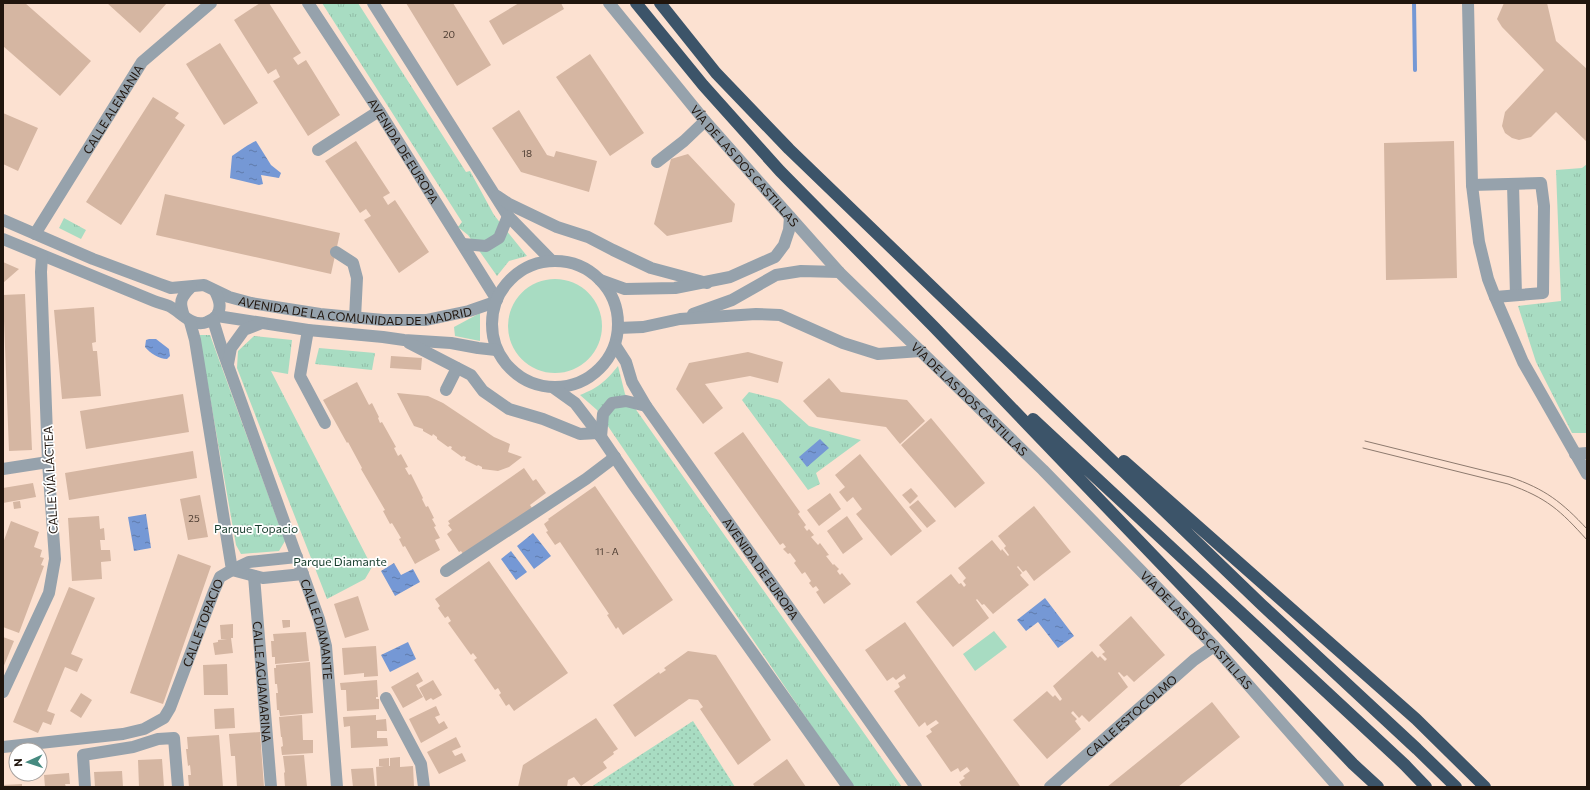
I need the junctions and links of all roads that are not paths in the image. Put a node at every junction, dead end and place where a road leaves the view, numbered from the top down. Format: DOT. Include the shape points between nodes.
graph roads {
  1 [pos="211,3"];
  2 [pos="308,3"];
  3 [pos="373,3"];
  4 [pos="609,3"];
  5 [pos="636,3"];
  6 [pos="660,3"];
  7 [pos="1468,3"];
  8 [pos="379,111"];
  9 [pos="705,121"];
  10 [pos="318,150"];
  11 [pos="656,162"];
  12 [pos="1513,184"];
  13 [pos="1472,185"];
  14 [pos="494,194"];
  15 [pos="508,216"];
  16 [pos="790,217"];
  17 [pos="3,220"];
  18 [pos="35,234"];
  19 [pos="3,239"];
  20 [pos="463,244"];
  21 [pos="336,252"];
  22 [pos="42,256"];
  23 [pos="552,261"];
  24 [pos="839,272"];
  25 [pos="600,280"];
  26 [pos="707,282"];
  27 [pos="191,287"];
  28 [pos="215,291"];
  29 [pos="1516,295"];
  30 [pos="1495,297"];
  31 [pos="496,301"];
  32 [pos="215,318"];
  33 [pos="355,318"];
  34 [pos="187,319"];
  35 [pos="680,319"];
  36 [pos="263,323"];
  37 [pos="618,328"];
  38 [pos="935,328"];
  39 [pos="308,330"];
  40 [pos="404,340"];
  41 [pos="989,342"];
  42 [pos="615,345"];
  43 [pos="496,350"];
  44 [pos="921,351"];
  45 [pos="228,366"];
  46 [pos="457,368"];
  47 [pos="554,388"];
  48 [pos="446,390"];
  49 [pos="646,406"];
  50 [pos="325,423"];
  51 [pos="600,435"];
  52 [pos="1587,453"];
  53 [pos="1575,454"];
  54 [pos="615,457"];
  55 [pos="48,462"];
  56 [pos="3,469"];
  57 [pos="1587,474"];
  58 [pos="297,557"];
  59 [pos="232,570"];
  60 [pos="446,571"];
  61 [pos="303,574"];
  62 [pos="254,576"];
  63 [pos="1214,646"];
  64 [pos="3,692"];
  65 [pos="386,698"];
  66 [pos="3,747"];
  67 [pos="85,787"];
  68 [pos="178,787"];
  69 [pos="271,787"];
  70 [pos="337,787"];
  71 [pos="424,787"];
  72 [pos="848,787"];
  73 [pos="916,787"];
  74 [pos="1050,787"];
  75 [pos="1338,787"];
  76 [pos="1378,787"];
  77 [pos="1426,787"];
  78 [pos="1456,787"];
  79 [pos="1485,787"];
  1 -- 18 [label="street, CALLE ALEMANIA" via="142,62"];
  2 -- 8 [label="street, AVENIDA DE EUROPA"];
  3 -- 14 [label="street"];
  4 -- 9 [label="street, VÍA DE LAS DOS CASTILLAS"];
  5 -- 38 [label="highway" via="703,85 780,171"];
  6 -- 41 [label="highway" via="716,73 789,149"];
  7 -- 13 [label="street"];
  8 -- 10 [label="street"];
  8 -- 20 [label="street, AVENIDA DE EUROPA"];
  9 -- 11 [label="street"];
  9 -- 16 [label="street, VÍA DE LAS DOS CASTILLAS"];
  12 -- 13 [label="street"];
  12 -- 29 [label="street"];
  12 -- 29 [label="street" via="1541,183 1544,206 1543,293"];
  13 -- 30 [label="street" via="1479,242"];
  14 -- 15 [label="street"];
  14 -- 26 [label="street" via="557,227 588,237 651,268"];
  15 -- 20 [label="street" via="499,238 486,246"];
  15 -- 23 [label="street"];
  16 -- 24 [label="street, VÍA DE LAS DOS CASTILLAS"];
  16 -- 26 [label="street" via="784,246 775,258 730,277"];
  17 -- 18 [label="street"];
  18 -- 27 [label="street" via="171,288"];
  19 -- 22 [label="street"];
  20 -- 31 [label="street, AVENIDA DE EUROPA"];
  21 -- 33 [label="street" via="353,263 357,278"];
  22 -- 34 [label="street" via="168,306"];
  22 -- 55 [label="street, CALLE VÍA LÁCTEA"];
  23 -- 25 [label="street" via="586,269"];
  23 -- 31 [label="street" via="530,266 512,278"];
  24 -- 35 [label="street" via="801,271 776,275 732,300"];
  24 -- 44 [label="street, VÍA DE LAS DOS CASTILLAS"];
  25 -- 26 [label="street" via="625,289 675,288"];
  25 -- 37 [label="street" via="610,294 616,310"];
  27 -- 28 [label="street" via="204,285"];
  27 -- 34 [label="street" via="183,295 180,306"];
  28 -- 32 [label="street" via="220,308"];
  28 -- 33 [label="street, AVENIDA DE LA COMUNIDAD DE MADRID" via="251,303"];
  29 -- 30 [label="street"];
  30 -- 53 [label="street" via="1523,362"];
  31 -- 33 [label="street, AVENIDA DE LA COMUNIDAD DE MADRID" via="469,311 426,320"];
  31 -- 43 [label="street" via="491,326"];
  32 -- 34 [label="street" via="202,324"];
  32 -- 36 [label="street, AVENIDA DE LA COMUNIDAD DE MADRID"];
  32 -- 45 [label="street, CALLE DIAMANTE" via="215,332"];
  34 -- 59 [label="street, CALLE TOPACIO" via="195,340"];
  35 -- 37 [label="street" via="643,327"];
  35 -- 44 [label="street" via="780,315 843,343 878,354"];
  36 -- 39 [label="street, AVENIDA DE LA COMUNIDAD DE MADRID"];
  36 -- 45 [label="street" via="244,330 231,348"];
  37 -- 42 [label="street"];
  38 -- 76 [label="highway" via="1353,764"];
  38 -- 77 [label="highway"];
  39 -- 40 [label="street, AVENIDA DE LA COMUNIDAD DE MADRID"];
  39 -- 50 [label="street" via="300,376"];
  40 -- 43 [label="street, AVENIDA DE LA COMUNIDAD DE MADRID" via="451,343"];
  40 -- 46 [label="street"];
  41 -- 78 [label="highway" via="1262,605"];
  41 -- 79 [label="highway" via="1416,719"];
  42 -- 47 [label="street" via="606,362 592,376 574,385"];
  42 -- 49 [label="street, AVENIDA DE EUROPA" via="626,362 632,382"];
  43 -- 47 [label="street" via="510,370 520,377 531,384"];
  44 -- 63 [label="street, VÍA DE LAS DOS CASTILLAS" via="1043,470"];
  45 -- 58 [label="street, CALLE DIAMANTE"];
  46 -- 48 [label="street"];
  46 -- 51 [label="street" via="471,375 483,392 509,409 580,434"];
  47 -- 51 [label="street" via="575,403"];
  49 -- 51 [label="street" via="626,401 612,402 603,414"];
  49 -- 73 [label="street, AVENIDA DE EUROPA"];
  51 -- 54 [label="street"];
  52 -- 53 [label="street"];
  53 -- 57 [label="street"];
  54 -- 60 [label="street" via="586,479"];
  54 -- 72 [label="street"];
  55 -- 56 [label="street"];
  55 -- 64 [label="street, CALLE VÍA LÁCTEA" via="55,559 49,593"];
  58 -- 59 [label="street" via="249,562"];
  58 -- 61 [label="street, CALLE DIAMANTE"];
  59 -- 62 [label="street"];
  59 -- 66 [label="street, CALLE TOPACIO" via="220,577 164,718 144,728 122,734"];
  61 -- 62 [label="street" via="263,578"];
  61 -- 70 [label="street, CALLE DIAMANTE" via="326,646"];
  62 -- 69 [label="street, CALLE AGUAMARINA"];
  63 -- 74 [label="street, CALLE ESTOCOLMO" via="1194,660"];
  63 -- 75 [label="street, VÍA DE LAS DOS CASTILLAS"];
  65 -- 71 [label="street" via="421,764"];
  67 -- 68 [label="street" via="82,755 174,738"];
}
